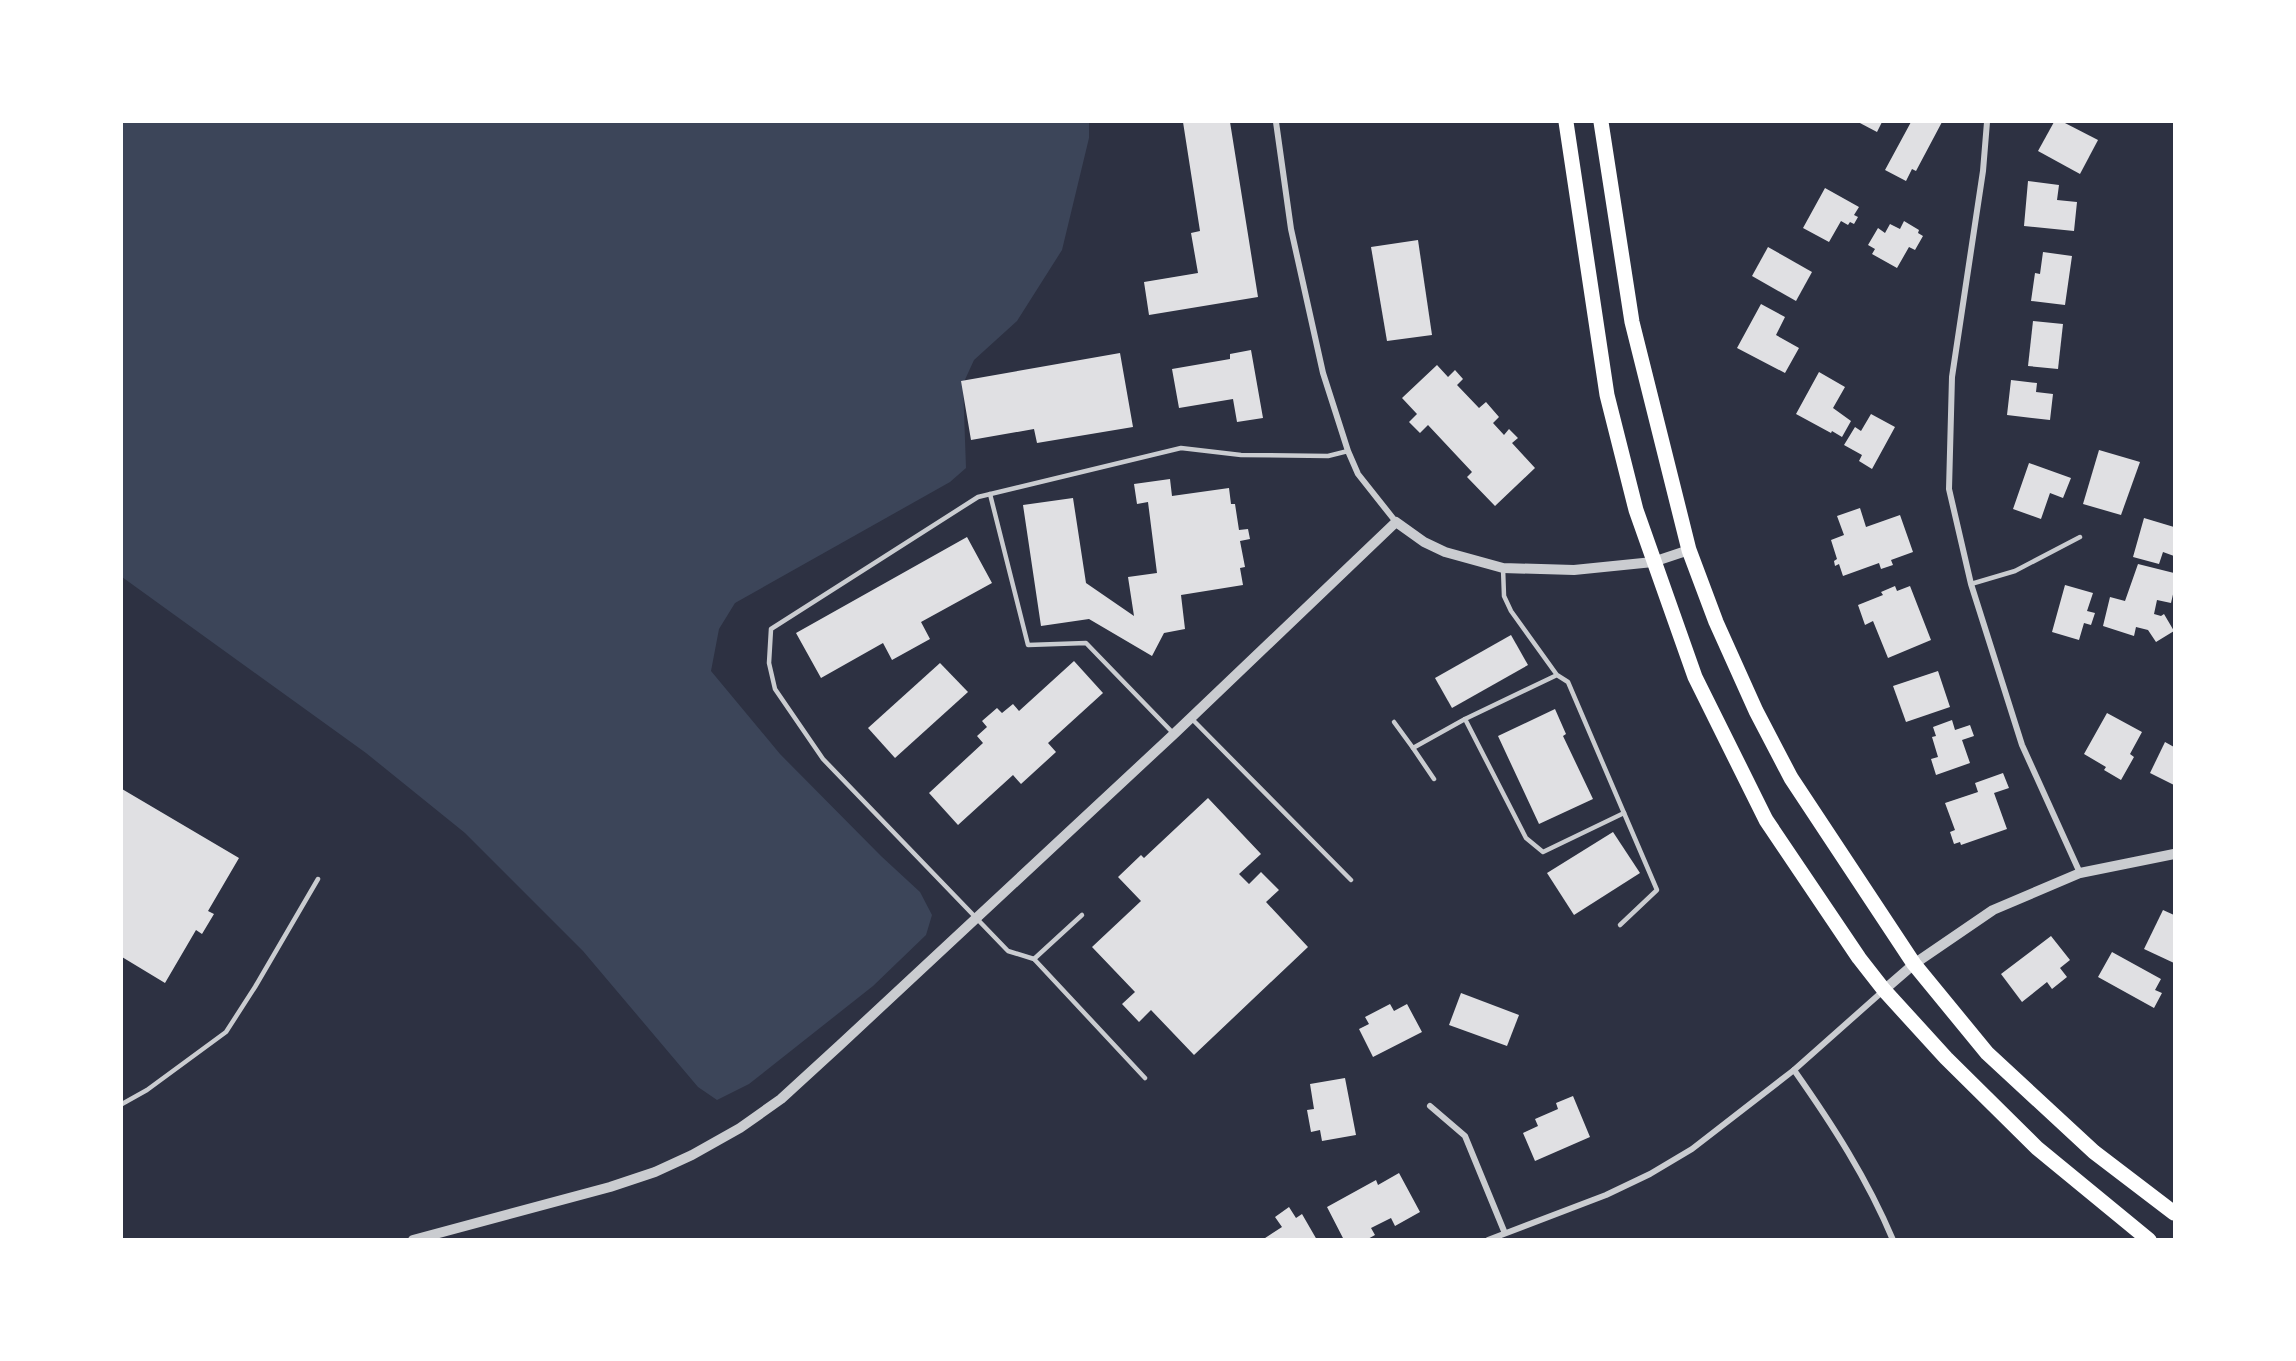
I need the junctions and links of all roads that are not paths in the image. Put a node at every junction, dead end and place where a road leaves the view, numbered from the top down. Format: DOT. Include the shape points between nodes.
graph roads {
  1 [pos="1276,122"];
  2 [pos="1566,122"];
  3 [pos="1601,122"];
  4 [pos="1987,122"];
  5 [pos="1348,451"];
  6 [pos="990,494"];
  7 [pos="1396,522"];
  8 [pos="2080,537"];
  9 [pos="1689,550"];
  10 [pos="1653,562"];
  11 [pos="1503,568"];
  12 [pos="1971,584"];
  13 [pos="1557,675"];
  14 [pos="1191,718"];
  15 [pos="1465,719"];
  16 [pos="1394,722"];
  17 [pos="1174,734"];
  18 [pos="1413,748"];
  19 [pos="1434,779"];
  20 [pos="1623,813"];
  21 [pos="2175,854"];
  22 [pos="2080,873"];
  23 [pos="318,879"];
  24 [pos="1351,880"];
  25 [pos="1082,915"];
  26 [pos="978,917"];
  27 [pos="1620,925"];
  28 [pos="1034,959"];
  29 [pos="1914,964"];
  30 [pos="1884,990"];
  31 [pos="1794,1070"];
  32 [pos="1145,1078"];
  33 [pos="122,1104"];
  34 [pos="1430,1106"];
  35 [pos="2175,1213"];
  36 [pos="1504,1232"];
  37 [pos="413,1239"];
  38 [pos="1488,1239"];
  39 [pos="1893,1239"];
  40 [pos="2149,1239"];
  1 -- 5 [label="street" via="1291,229 1323,373"];
  2 -- 10 [label="main road" via="1607,395"];
  3 -- 9 [label="main road" via="1632,322"];
  4 -- 12 [label="street" via="1952,377 1949,489"];
  5 -- 6 [label="lane" via="1328,456 1181,448"];
  5 -- 7 [label="street" via="1358,474"];
  6 -- 17 [label="lane" via="1028,645 1086,643"];
  6 -- 26 [label="lane" via="978,497 771,629 769,663 775,689 823,759"];
  7 -- 11 [label="street" via="1424,543"];
  7 -- 14 [label="street"];
  8 -- 12 [label="lane" via="2015,571"];
  9 -- 10 [label="street"];
  9 -- 29 [label="main road" via="1725,642 1791,778"];
  10 -- 11 [label="street" via="1574,570"];
  10 -- 30 [label="main road" via="1695,677 1766,820"];
  11 -- 13 [label="lane" via="1504,596 1511,611"];
  12 -- 22 [label="street" via="2022,746"];
  13 -- 15 [label="lane"];
  13 -- 20 [label="lane" via="1568,682"];
  14 -- 17 [label="street"];
  14 -- 24 [label="lane"];
  15 -- 18 [label="lane"];
  15 -- 20 [label="lane" via="1526,838 1543,852"];
  16 -- 18 [label="lane"];
  17 -- 26 [label="street"];
  18 -- 19 [label="lane"];
  20 -- 27 [label="lane" via="1657,890"];
  21 -- 22 [label="street"];
  22 -- 29 [label="street" via="1993,910"];
  23 -- 33 [label="lane" via="226,1032"];
  25 -- 28 [label="lane"];
  26 -- 28 [label="lane" via="1008,951"];
  26 -- 37 [label="street" via="781,1099 723,1139 655,1172"];
  28 -- 32 [label="lane"];
  29 -- 30 [label="street"];
  29 -- 35 [label="main road" via="1987,1053 2094,1152"];
  30 -- 31 [label="street"];
  30 -- 40 [label="main road" via="2037,1148"];
  31 -- 36 [label="street" via="1692,1149 1650,1174 1606,1195"];
  31 -- 39 [label="street" via="1839,1134"];
  34 -- 36 [label="street" via="1465,1136"];
  36 -- 38 [label="street"];
}
